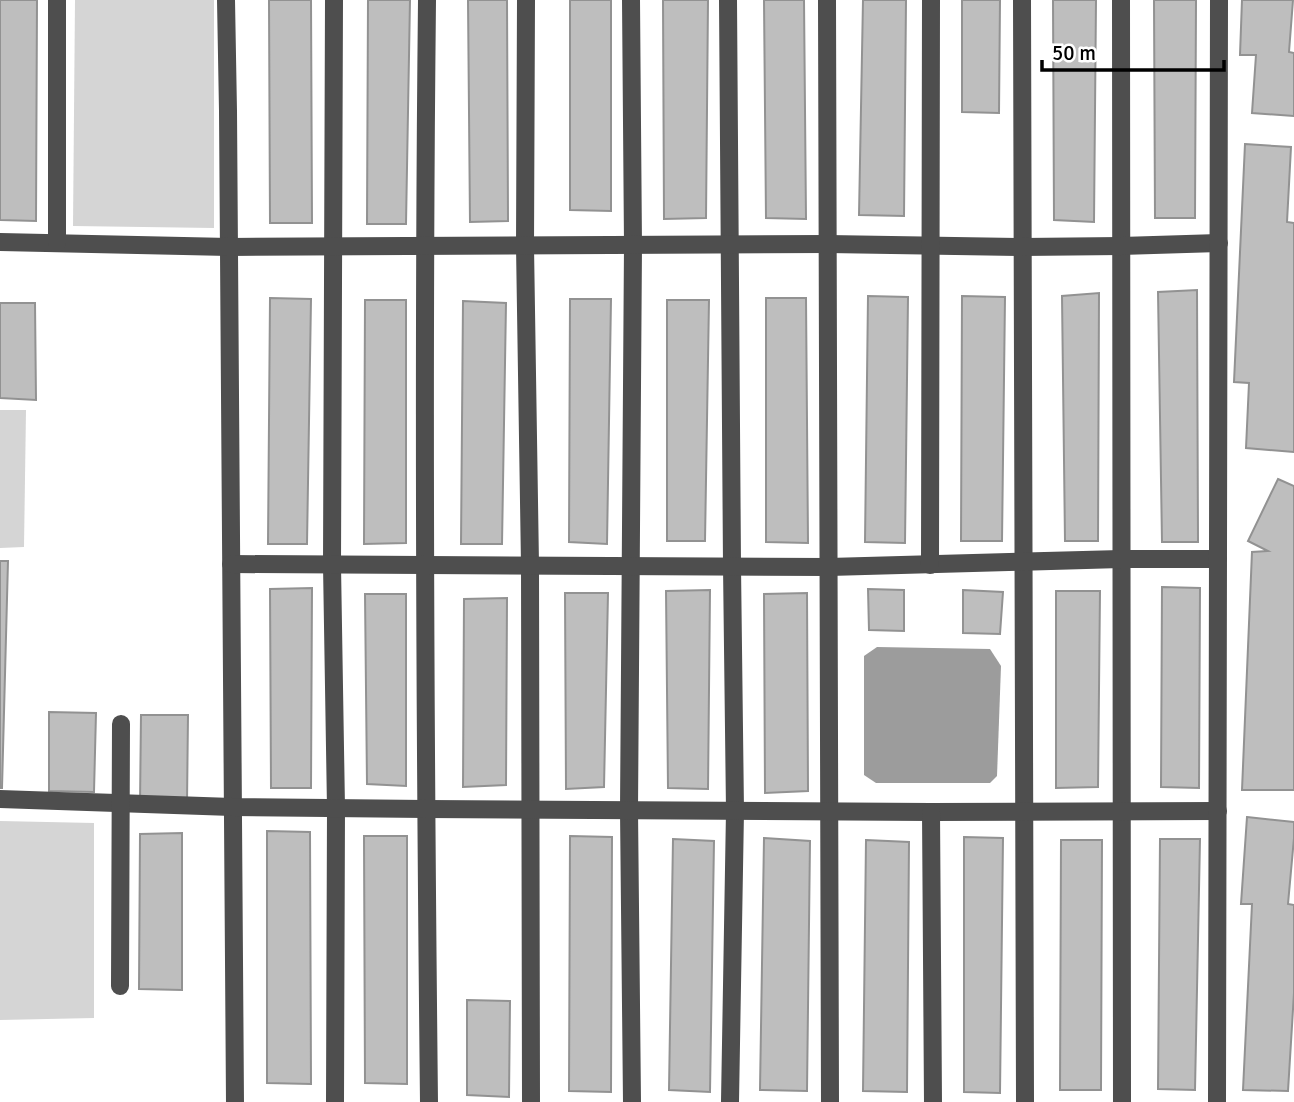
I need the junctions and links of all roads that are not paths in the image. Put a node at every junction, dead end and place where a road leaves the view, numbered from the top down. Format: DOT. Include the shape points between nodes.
graph roads {
  1 [pos="57,0"];
  2 [pos="226,0"];
  3 [pos="334,0"];
  4 [pos="427,0"];
  5 [pos="526,0"];
  6 [pos="631,0"];
  7 [pos="728,0"];
  8 [pos="827,0"];
  9 [pos="931,0"];
  10 [pos="1022,0"];
  11 [pos="1121,0"];
  12 [pos="1219,0"];
  13 [pos="0,242"];
  14 [pos="57,243"];
  15 [pos="1219,243"];
  16 [pos="731,244"];
  17 [pos="828,244"];
  18 [pos="930,244"];
  19 [pos="634,245"];
  20 [pos="424,246"];
  21 [pos="525,246"];
  22 [pos="1121,246"];
  23 [pos="229,247"];
  24 [pos="333,247"];
  25 [pos="1023,247"];
  26 [pos="1121,559"];
  27 [pos="1218,559"];
  28 [pos="1024,563"];
  29 [pos="231,564"];
  30 [pos="332,565"];
  31 [pos="425,565"];
  32 [pos="530,565"];
  33 [pos="930,565"];
  34 [pos="631,566"];
  35 [pos="732,566"];
  36 [pos="829,567"];
  37 [pos="121,724"];
  38 [pos="0,799"];
  39 [pos="121,803"];
  40 [pos="232,807"];
  41 [pos="336,808"];
  42 [pos="426,809"];
  43 [pos="531,810"];
  44 [pos="629,810"];
  45 [pos="736,811"];
  46 [pos="1024,811"];
  47 [pos="1121,811"];
  48 [pos="1218,811"];
  49 [pos="830,812"];
  50 [pos="931,812"];
  51 [pos="120,986"];
  52 [pos="235,1102"];
  53 [pos="335,1102"];
  54 [pos="429,1102"];
  55 [pos="531,1102"];
  56 [pos="632,1102"];
  57 [pos="730,1102"];
  58 [pos="830,1102"];
  59 [pos="933,1102"];
  60 [pos="1025,1102"];
  61 [pos="1122,1102"];
  62 [pos="1217,1102"];
  1 -- 14 [label="street"];
  2 -- 23 [label="street"];
  3 -- 24 [label="street"];
  4 -- 20 [label="street"];
  5 -- 21 [label="street"];
  6 -- 19 [label="street"];
  7 -- 16 [label="street"];
  8 -- 17 [label="street"];
  9 -- 18 [label="street"];
  10 -- 25 [label="street"];
  11 -- 22 [label="street"];
  12 -- 15 [label="street"];
  13 -- 14 [label="street"];
  14 -- 23 [label="street"];
  15 -- 22 [label="street"];
  15 -- 27 [label="street"];
  16 -- 17 [label="street"];
  16 -- 19 [label="street"];
  16 -- 35 [label="street"];
  17 -- 18 [label="street"];
  17 -- 36 [label="street"];
  18 -- 25 [label="street"];
  18 -- 33 [label="street"];
  19 -- 21 [label="street"];
  19 -- 34 [label="street"];
  20 -- 21 [label="street"];
  20 -- 24 [label="street"];
  20 -- 31 [label="street"];
  21 -- 32 [label="street"];
  22 -- 25 [label="street"];
  22 -- 26 [label="street"];
  23 -- 24 [label="street"];
  23 -- 29 [label="street"];
  24 -- 30 [label="street"];
  25 -- 28 [label="street"];
  26 -- 27 [label="street"];
  26 -- 28 [label="street"];
  26 -- 47 [label="street"];
  27 -- 48 [label="street"];
  28 -- 33 [label="street"];
  28 -- 46 [label="street"];
  29 -- 30 [label="street"];
  29 -- 40 [label="street"];
  30 -- 31 [label="street"];
  30 -- 41 [label="street"];
  31 -- 32 [label="street"];
  31 -- 42 [label="street"];
  32 -- 34 [label="street"];
  32 -- 43 [label="street"];
  33 -- 36 [label="street"];
  34 -- 35 [label="street"];
  34 -- 44 [label="street"];
  35 -- 36 [label="street"];
  35 -- 45 [label="street"];
  36 -- 49 [label="street"];
  37 -- 39 [label="street"];
  38 -- 39 [label="street"];
  39 -- 40 [label="street"];
  39 -- 51 [label="street"];
  40 -- 41 [label="street"];
  40 -- 52 [label="street"];
  41 -- 42 [label="street"];
  41 -- 53 [label="street"];
  42 -- 43 [label="street"];
  42 -- 54 [label="street"];
  43 -- 44 [label="street"];
  43 -- 55 [label="street"];
  44 -- 45 [label="street"];
  44 -- 56 [label="street"];
  45 -- 49 [label="street"];
  45 -- 57 [label="street"];
  46 -- 47 [label="street"];
  46 -- 50 [label="street"];
  46 -- 60 [label="street"];
  47 -- 48 [label="street"];
  47 -- 61 [label="street"];
  48 -- 62 [label="street"];
  49 -- 50 [label="street"];
  49 -- 58 [label="street"];
  50 -- 59 [label="street"];
}
